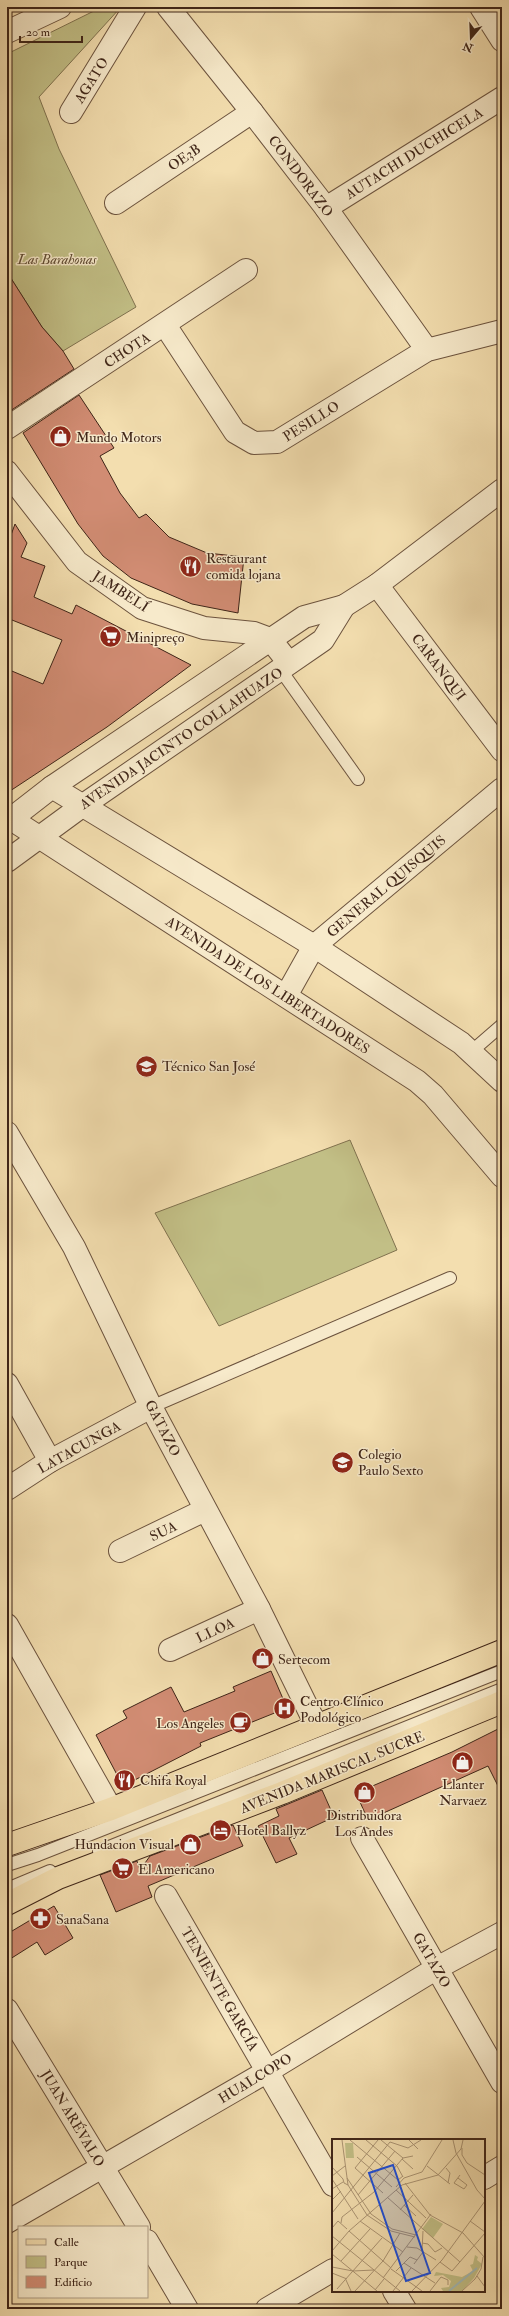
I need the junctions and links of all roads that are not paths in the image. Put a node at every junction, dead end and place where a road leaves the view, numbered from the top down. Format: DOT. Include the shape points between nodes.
graph roads {
  1 [pos="60,7"];
  2 [pos="135,7"];
  3 [pos="168,7"];
  4 [pos="481,7"];
  5 [pos="7,32"];
  6 [pos="502,40"];
  7 [pos="502,98"];
  8 [pos="71,112"];
  9 [pos="252,112"];
  10 [pos="116,203"];
  11 [pos="326,208"];
  12 [pos="246,270"];
  13 [pos="165,325"];
  14 [pos="502,331"];
  15 [pos="427,350"];
  16 [pos="7,428"];
  17 [pos="7,473"];
  18 [pos="502,490"];
  19 [pos="377,584"];
  20 [pos="344,606"];
  21 [pos="270,639"];
  22 [pos="285,666"];
  23 [pos="502,750"];
  24 [pos="358,779"];
  25 [pos="52,787"];
  26 [pos="502,789"];
  27 [pos="82,806"];
  28 [pos="9,820"];
  29 [pos="39,837"];
  30 [pos="7,861"];
  31 [pos="314,946"];
  32 [pos="286,996"];
  33 [pos="502,1026"];
  34 [pos="472,1051"];
  35 [pos="502,1081"];
  36 [pos="7,1133"];
  37 [pos="502,1176"];
  38 [pos="450,1278"];
  39 [pos="7,1384"];
  40 [pos="151,1407"];
  41 [pos="50,1461"];
  42 [pos="7,1489"];
  43 [pos="205,1510"];
  44 [pos="120,1551"];
  45 [pos="259,1609"];
  46 [pos="7,1625"];
  47 [pos="170,1650"];
  48 [pos="502,1651"];
  49 [pos="502,1671"];
  50 [pos="502,1689"];
  51 [pos="502,1702"];
  52 [pos="316,1725"];
  53 [pos="111,1809"];
  54 [pos="362,1838"];
  55 [pos="7,1845"];
  56 [pos="7,1865"];
  57 [pos="7,1889"];
  58 [pos="166,1896"];
  59 [pos="7,1904"];
  60 [pos="502,1933"];
  61 [pos="437,1968"];
  62 [pos="7,2010"];
  63 [pos="268,2071"];
  64 [pos="502,2082"];
  65 [pos="502,2166"];
  66 [pos="103,2167"];
  67 [pos="485,2177"];
  68 [pos="332,2183"];
  69 [pos="7,2222"];
  70 [pos="137,2226"];
  71 [pos="148,2243"];
  72 [pos="332,2271"];
  73 [pos="395,2292"];
  74 [pos="187,2309"];
  75 [pos="267,2309"];
  76 [pos="405,2309"];
  1 -- 5 [label="street"];
  2 -- 8 [label="street, AGATO"];
  3 -- 9 [label="street, CONDORAZO"];
  4 -- 6 [label="street"];
  7 -- 11 [label="street, AUTACHI DUCHICELA"];
  9 -- 10 [label="street, OE3B"];
  9 -- 11 [label="street, CONDORAZO"];
  11 -- 15 [label="street, CONDORAZO"];
  12 -- 13 [label="street, CHOTA"];
  13 -- 15 [label="street, PESILLO" via="235,432 254,443 277,442"];
  13 -- 16 [label="street, CHOTA"];
  14 -- 15 [label="street, PESILLO"];
  17 -- 21 [label="street, JAMBELÍ" via="77,562 142,608 204,628 254,634"];
  18 -- 19 [label="street, AVENIDA JACINTO COLLAHUAZO"];
  19 -- 20 [label="street, AVENIDA JACINTO COLLAHUAZO"];
  19 -- 23 [label="street, CARANQUI"];
  20 -- 21 [label="street, AVENIDA JACINTO COLLAHUAZO" via="304,617"];
  20 -- 22 [label="street, AVENIDA JACINTO COLLAHUAZO" via="323,640"];
  21 -- 22 [label="street"];
  21 -- 25 [label="street, AVENIDA JACINTO COLLAHUAZO"];
  22 -- 24 [label="lane"];
  22 -- 27 [label="street, AVENIDA JACINTO COLLAHUAZO"];
  25 -- 27 [label="street"];
  25 -- 28 [label="street, AVENIDA JACINTO COLLAHUAZO"];
  26 -- 31 [label="street, GENERAL QUISQUIS"];
  27 -- 29 [label="street, AVENIDA JACINTO COLLAHUAZO"];
  27 -- 31 [label="street"];
  28 -- 29 [label="street, AVENIDA DE LOS LIBERTADORES"];
  29 -- 30 [label="street, AVENIDA JACINTO COLLAHUAZO"];
  29 -- 32 [label="street, AVENIDA DE LOS LIBERTADORES"];
  31 -- 32 [label="street, GENERAL QUISQUIS"];
  31 -- 34 [label="street"];
  32 -- 37 [label="street, AVENIDA DE LOS LIBERTADORES" via="417,1081"];
  33 -- 34 [label="lane"];
  34 -- 35 [label="street"];
  36 -- 40 [label="street, GATAZO" via="74,1247"];
  38 -- 40 [label="lane"];
  39 -- 41 [label="street"];
  40 -- 41 [label="street, LATACUNGA"];
  40 -- 43 [label="street, GATAZO"];
  41 -- 42 [label="street, LATACUNGA"];
  43 -- 44 [label="street, SUA"];
  43 -- 45 [label="street, GATAZO"];
  45 -- 47 [label="street, LLOA"];
  45 -- 52 [label="street, GATAZO"];
  46 -- 53 [label="street"];
  48 -- 52 [label="main road"];
  49 -- 56 [label="lane" via="38,1855"];
  50 -- 57 [label="lane"];
  51 -- 59 [label="main road, AVENIDA MARISCAL SUCRE" via="289,1791 58,1878"];
  52 -- 53 [label="main road"];
  53 -- 55 [label="main road"];
  54 -- 61 [label="street, GATAZO"];
  58 -- 63 [label="street, TENIENTE GARCÍA"];
  60 -- 61 [label="street, HUALCOPO"];
  61 -- 63 [label="street, HUALCOPO"];
  61 -- 64 [label="street, GATAZO"];
  62 -- 66 [label="street, JUAN ARÉVALO"];
  63 -- 66 [label="street, HUALCOPO"];
  63 -- 68 [label="street, TENIENTE GARCÍA"];
  65 -- 67 [label="street"];
  66 -- 69 [label="street, HUALCOPO"];
  66 -- 70 [label="street, JUAN ARÉVALO"];
  71 -- 74 [label="street"];
  72 -- 75 [label="street"];
  73 -- 76 [label="street"];
}
